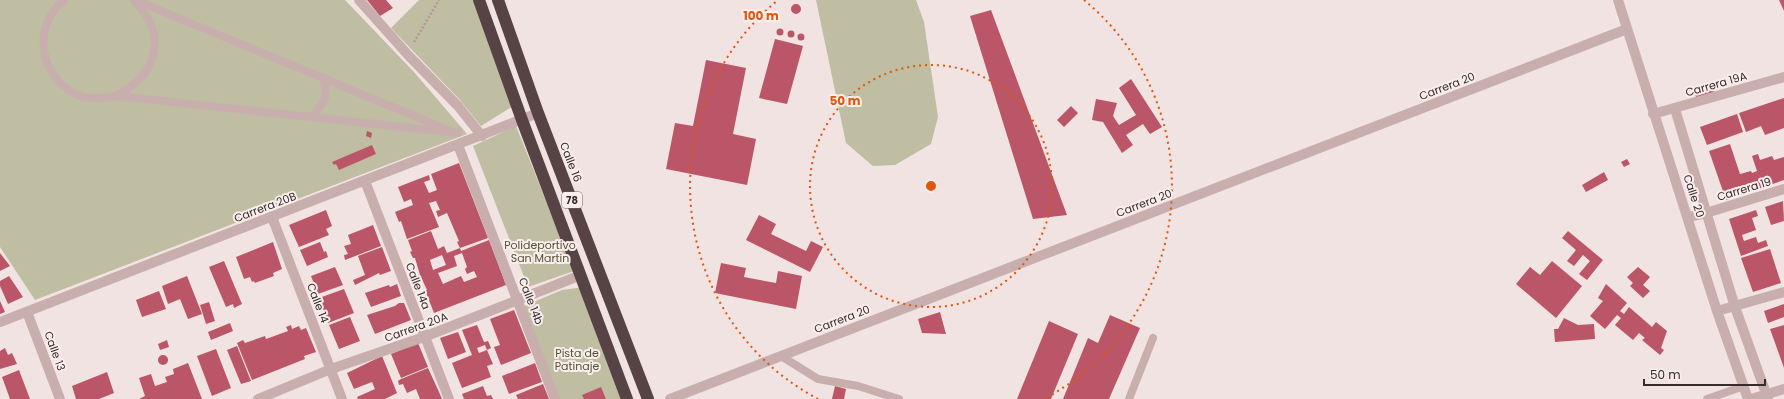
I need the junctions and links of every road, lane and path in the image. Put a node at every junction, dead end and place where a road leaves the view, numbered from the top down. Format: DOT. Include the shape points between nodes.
graph roads {
  1 [pos="64,0"];
  2 [pos="134,0"];
  3 [pos="359,0"];
  4 [pos="439,0"];
  5 [pos="479,0"];
  6 [pos="498,0"];
  7 [pos="1618,0"];
  8 [pos="1627,29"];
  9 [pos="409,56"];
  10 [pos="323,77"];
  11 [pos="1784,77"];
  12 [pos="117,96"];
  13 [pos="1674,109"];
  14 [pos="538,113"];
  15 [pos="1654,114"];
  16 [pos="312,116"];
  17 [pos="522,120"];
  18 [pos="458,134"];
  19 [pos="482,136"];
  20 [pos="463,143"];
  21 [pos="365,181"];
  22 [pos="1784,189"];
  23 [pos="1706,213"];
  24 [pos="272,217"];
  25 [pos="1688,217"];
  26 [pos="581,275"];
  27 [pos="1784,292"];
  28 [pos="519,301"];
  29 [pos="1735,307"];
  30 [pos="1717,311"];
  31 [pos="27,312"];
  32 [pos="0,322"];
  33 [pos="424,337"];
  34 [pos="1153,338"];
  35 [pos="780,356"];
  36 [pos="331,369"];
  37 [pos="1744,386"];
  38 [pos="1784,389"];
  39 [pos="1767,397"];
  40 [pos="60,399"];
  41 [pos="258,399"];
  42 [pos="342,399"];
  43 [pos="449,399"];
  44 [pos="555,399"];
  45 [pos="628,399"];
  46 [pos="648,399"];
  47 [pos="670,399"];
  48 [pos="899,399"];
  49 [pos="1129,399"];
  50 [pos="1707,399"];
  51 [pos="1750,399"];
  1 -- 12 [label="lane" via="49,17 43,35 44,54 50,72 63,86 80,95 98,99"];
  2 -- 10 [label="lane"];
  2 -- 12 [label="lane" via="144,10 151,26 154,43 152,60 144,75 132,88"];
  3 -- 9 [label="street"];
  4 -- 9 [label="path" via="418,34"];
  5 -- 17 [label="highway, 78"];
  6 -- 14 [label="highway, Calle 16 / 78"];
  7 -- 8 [label="street, Calle 20"];
  8 -- 15 [label="street, Calle 20"];
  8 -- 35 [label="street, Carrera 20"];
  9 -- 19 [label="street" via="458,106"];
  10 -- 16 [label="lane" via="327,91 322,104"];
  10 -- 18 [label="lane"];
  11 -- 13 [label="street, Carrera 19A"];
  12 -- 16 [label="lane"];
  13 -- 15 [label="street, Carrera 19A"];
  13 -- 23 [label="street"];
  14 -- 17 [label="street, Carrera 20B"];
  14 -- 46 [label="highway, Calle 16 / 78"];
  15 -- 25 [label="street, Calle 20"];
  16 -- 18 [label="lane"];
  17 -- 19 [label="street, Carrera 20B"];
  17 -- 26 [label="highway, 78"];
  18 -- 20 [label="lane"];
  19 -- 20 [label="street, Carrera 20B"];
  20 -- 21 [label="street, Carrera 20B"];
  20 -- 28 [label="street, Calle 14b"];
  21 -- 24 [label="street, Carrera 20B"];
  21 -- 33 [label="street, Calle 14a"];
  22 -- 23 [label="street, Carrera 19"];
  23 -- 25 [label="street, Carrera 19"];
  23 -- 29 [label="street"];
  24 -- 31 [label="street, Carrera 20B"];
  24 -- 36 [label="street, Calle 14"];
  25 -- 30 [label="street, Calle 20"];
  26 -- 28 [label="street, Carrera 20A"];
  26 -- 45 [label="highway, 78"];
  27 -- 29 [label="street"];
  28 -- 33 [label="street, Carrera 20A"];
  28 -- 44 [label="street, Calle 14b"];
  29 -- 30 [label="street"];
  29 -- 39 [label="street"];
  30 -- 37 [label="street, Calle 20"];
  31 -- 32 [label="street, Carrera 20B"];
  31 -- 40 [label="street, Calle 13"];
  33 -- 36 [label="street, Carrera 20A"];
  33 -- 43 [label="street, Calle 14a"];
  34 -- 49 [label="lane"];
  35 -- 47 [label="street, Carrera 20"];
  35 -- 48 [label="lane" via="818,379 858,386"];
  36 -- 41 [label="street, Carrera 20A"];
  36 -- 42 [label="street, Calle 14"];
  37 -- 50 [label="lane"];
  37 -- 51 [label="street, Calle 20"];
  38 -- 39 [label="street"];
  39 -- 51 [label="street"];
}
